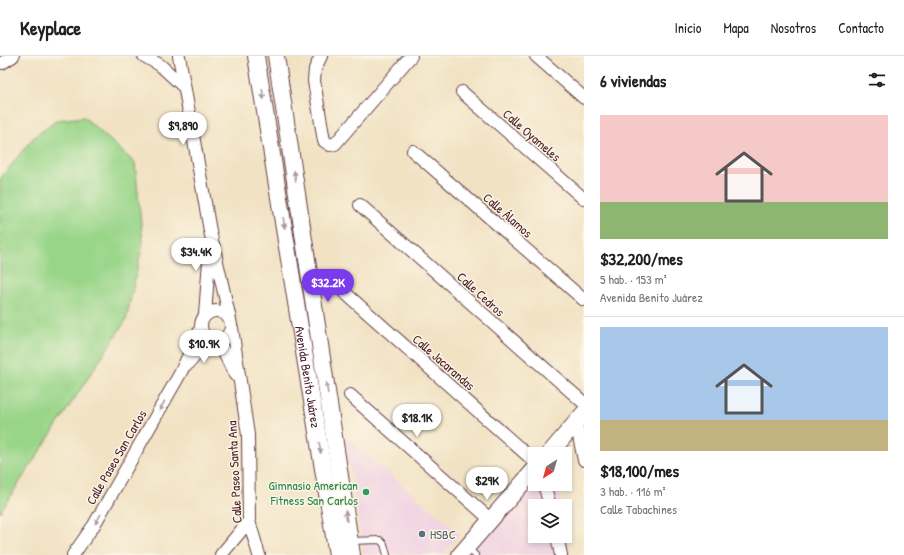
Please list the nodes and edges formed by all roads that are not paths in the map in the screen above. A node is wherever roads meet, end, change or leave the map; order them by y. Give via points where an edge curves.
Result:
1 (13, 56) edge
2 (144, 56) edge
3 (179, 56) edge
4 (256, 56) edge
5 (276, 56) edge
6 (321, 56) edge
7 (411, 56) edge
8 (536, 56) edge
9 (2, 61) edge
10 (184, 87) junction
11 (462, 92) dead end
12 (584, 98) edge
13 (413, 151) dead end
14 (584, 199) edge
15 (360, 205) dead end
16 (210, 231) junction
17 (334, 284) dead end
18 (584, 300) edge
19 (205, 315) junction
20 (231, 324) junction
21 (201, 328) junction
22 (214, 341) junction
23 (181, 372) junction
24 (240, 387) junction
25 (350, 395) dead end
26 (584, 403) edge
27 (580, 418) edge
28 (554, 447) edge
29 (528, 456) edge
30 (584, 460) edge
31 (528, 477) edge
32 (491, 520) junction
33 (249, 521) junction
34 (558, 543) edge
35 (351, 548) edge
36 (467, 552) edge
37 (74, 555) edge
38 (221, 555) edge
39 (259, 555) edge
40 (337, 555) edge
41 (387, 555) edge
42 (561, 555) edge

1 - 9 street
2 - 10 street via 160,65
3 - 10 street, Calle Paseo Santa Ana
4 -> 40 main road, Avenida Benito Juárez
35 -> 5 main road, Avenida Benito Juárez
6 - 7 street via 315,69 314,81 324,141 330,145 335,144
8 - 12 street
10 - 16 street, Calle Paseo Santa Ana
11 - 14 street, Calle Oyameles
13 - 18 street, Calle Álamos
15 - 26 street, Calle Cedros
16 - 19 street, Calle Paseo Santa Ana
16 - 20 street, Calle Paseo Santa Ana
17 - 29 street, Calle Jacarandas
19 - 20 street via 216,311 226,314
19 - 21 street
20 - 22 street via 228,337
20 - 24 street, Calle Paseo Santa Ana
21 - 22 street via 203,335
21 - 23 street, Calle Paseo San Carlos
22 - 23 street, Calle Paseo San Carlos
22 - 24 street, Calle Paseo Santa Ana
23 -> 37 street, Calle Paseo San Carlos via 94,525
24 - 33 street, Calle Paseo Santa Ana via 248,435
25 - 32 street
27 - 28 main road
27 - 30 street
31 - 32 main road
32 - 36 main road
33 - 38 street
33 - 39 street, Calle Paseo Santa Ana
34 - 42 street
35 - 41 lane via 380,540

